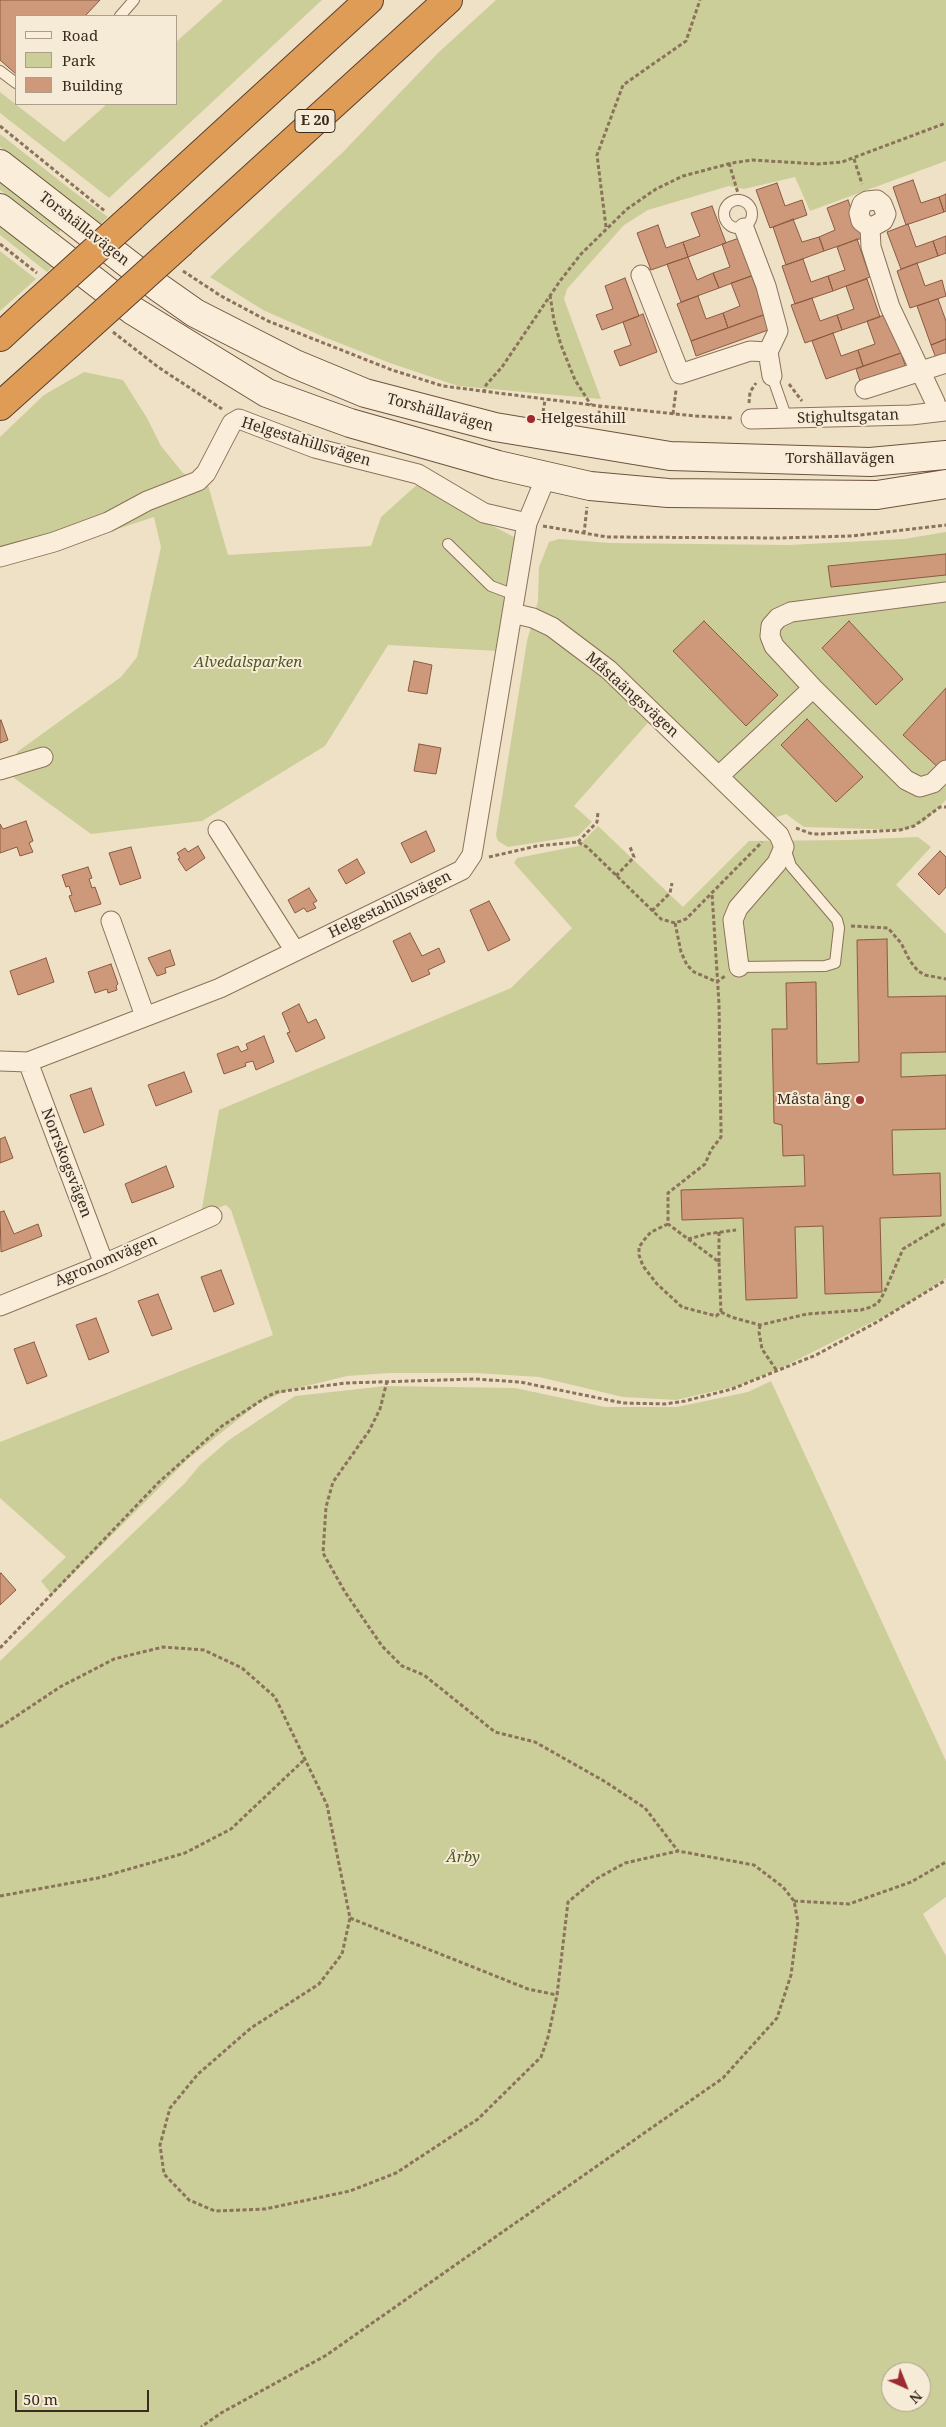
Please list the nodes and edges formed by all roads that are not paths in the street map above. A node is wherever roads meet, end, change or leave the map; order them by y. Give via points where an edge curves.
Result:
1 (134, 0) edge
2 (369, 0) edge
3 (448, 0) edge
4 (121, 15) edge
5 (0, 71) edge
6 (15, 81) edge
7 (0, 164) edge
8 (867, 201) road end
9 (0, 208) edge
10 (744, 228) junction
11 (641, 275) dead end
12 (0, 337) edge
13 (768, 352) junction
14 (946, 363) edge
15 (922, 371) junction
16 (772, 376) joint
17 (865, 389) dead end
18 (0, 406) edge
19 (940, 408) edge
20 (751, 419) road end
21 (787, 419) junction
22 (547, 427) junction
23 (946, 455) edge
24 (546, 477) junction
25 (946, 484) edge
26 (527, 523) junction
27 (448, 544) dead end
28 (0, 557) edge
29 (946, 592) edge
30 (514, 604) junction
31 (812, 688) junction
32 (43, 758) dead end
33 (0, 770) edge
34 (946, 770) edge
35 (718, 776) junction
36 (218, 830) dead end
37 (784, 847) junction
38 (111, 920) dead end
39 (295, 952) junction
40 (739, 967) joint
41 (144, 1016) junction
42 (0, 1062) edge
43 (28, 1062) junction
44 (212, 1216) dead end
45 (104, 1264) junction
46 (0, 1306) edge

1 - 4 lane
2 - 12 highway, bridge via 121,216
3 - 18 highway, E 20, bridge via 180,255 78,336
5 - 6 lane
7 - 22 main road, Torshällavägen via 195,313 295,364 365,393 495,428
8 - 15 street via 858,213 861,221 870,228 871,247 890,307
9 - 24 main road via 132,310 267,393 350,423
10 - 10 lane via 733,228 725,221 724,211 730,202 740,200 751,206 752,219
10 - 13 street via 766,286 778,331
11 - 13 street via 680,374 750,351
13 - 16 street
14 - 15 street
15 - 17 street
15 - 19 street
16 - 21 lane
19 - 21 street, Stighultsgatan via 911,415
20 - 21 street, Stighultsgatan
22 - 23 main road, Torshällavägen via 670,456 870,462
22 - 24 main road
24 - 25 main road via 590,486 668,493 877,495
24 - 26 street
26 - 28 street, Helgestahillsvägen via 484,513 418,474 315,448 238,419 232,423 206,473 198,481 147,501 108,522
26 - 30 street
27 - 30 lane
29 - 31 street via 791,612 778,618 771,626 774,646
30 - 35 street, Måstaängsvägen via 552,627 609,670
30 - 39 street, Helgestahillsvägen via 472,855 462,870
31 - 34 street via 906,780 920,787 933,783
31 - 35 street
32 - 33 street
35 - 37 street, Måstaängsvägen via 779,835
36 - 39 street
37 - 40 street via 777,863 738,908 733,920
37 - 40 lane via 792,866 838,920 835,964
38 - 41 street
39 - 41 street, Helgestahillsvägen via 220,988
41 - 43 street, Helgestahillsvägen
42 - 43 street, Helgestahillsvägen
43 - 45 street, Norrskogsvägen
44 - 45 street, Agronomvägen
45 - 46 street, Agronomvägen

